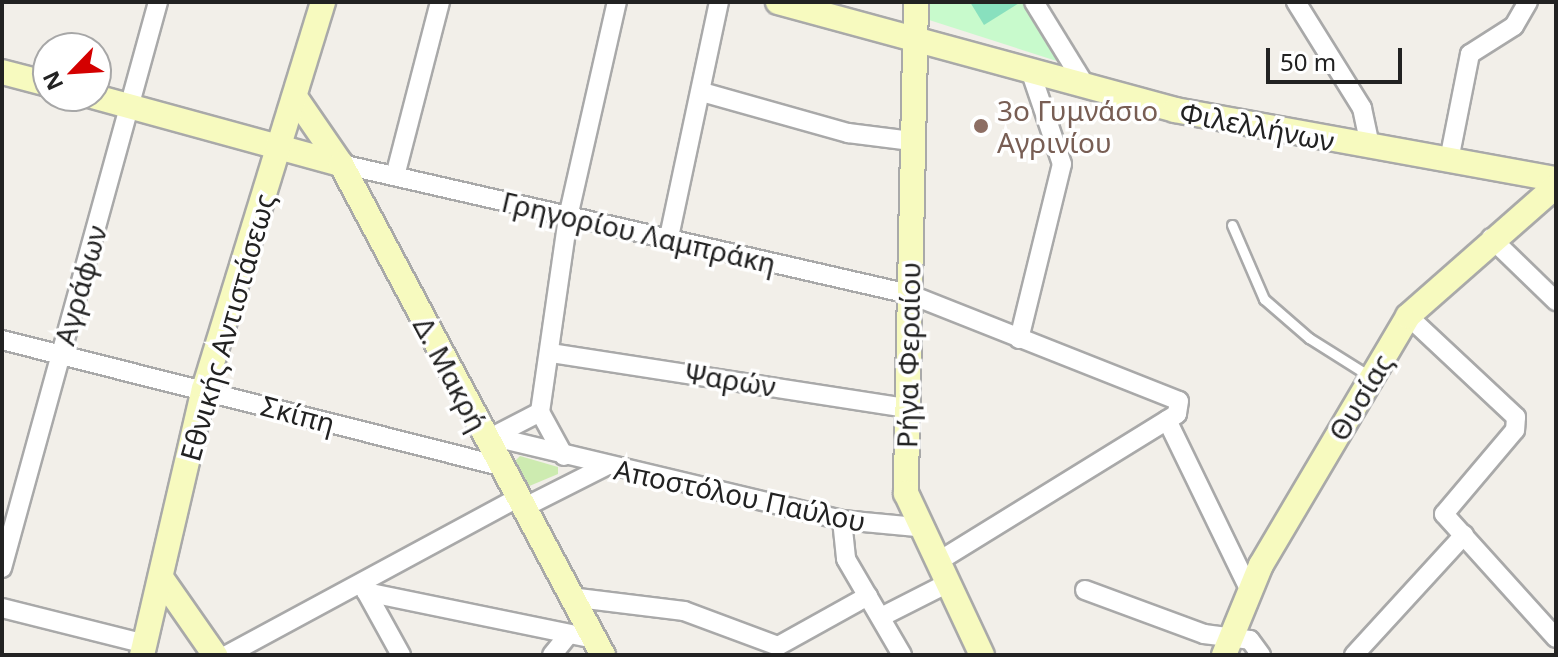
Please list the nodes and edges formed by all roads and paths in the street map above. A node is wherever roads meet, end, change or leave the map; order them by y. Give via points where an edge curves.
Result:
1 (158, 2) edge
2 (323, 2) edge
3 (440, 2) edge
4 (617, 2) edge
5 (719, 2) edge
6 (778, 2) edge
7 (916, 2) edge
8 (1034, 2) edge
9 (1296, 2) edge
10 (1528, 2) edge
11 (914, 38) junction
12 (2, 72) edge
13 (1031, 73) junction
14 (32, 80) edge
15 (1087, 88) junction
16 (702, 92) junction
17 (295, 97) junction
18 (112, 101) edge
19 (130, 106) junction
20 (911, 141) junction
21 (1370, 147) junction
22 (279, 148) junction
23 (1449, 160) junction
24 (341, 164) junction
25 (395, 176) junction
26 (1556, 179) edge
27 (1556, 186) edge
28 (568, 217) junction
29 (1232, 225) dead end
30 (669, 237) junction
31 (1491, 238) junction
32 (909, 294) junction
33 (1556, 301) edge
34 (1408, 316) junction
35 (1019, 339) junction
36 (2, 340) edge
37 (551, 353) junction
38 (61, 354) junction
39 (1371, 377) junction
40 (204, 389) junction
41 (908, 408) junction
42 (540, 412) junction
43 (1167, 420) junction
44 (490, 439) junction
45 (564, 456) junction
46 (500, 466) junction
47 (606, 466) junction
48 (520, 503) junction
49 (842, 520) junction
50 (917, 527) junction
51 (1464, 535) junction
52 (2, 568) edge
53 (941, 574) junction
54 (162, 579) junction
55 (363, 586) junction
56 (1249, 589) junction
57 (1085, 590) dead end
58 (868, 596) junction
59 (570, 597) junction
60 (2, 608) edge
61 (883, 616) junction
62 (568, 635) junction
63 (1556, 638) edge
64 (598, 647) edge
65 (1227, 647) edge
66 (144, 650) edge
67 (215, 655) edge
68 (227, 655) edge
69 (401, 655) edge
70 (552, 655) edge
71 (902, 655) edge
72 (982, 655) edge
73 (1261, 655) edge
74 (1354, 655) edge

1 - 19 street, Αγράφων
2 - 17 street, Εθνικής Αντιστάσεως
3 - 25 street
4 - 28 street
5 - 16 street
6 - 11 street, Φιλελλήνων
7 - 11 street, Ρήγα Φεραίου
8 - 15 street
9 - 21 street via 1362,108
10 - 23 street via 1514,26 1470,54
11 - 13 street, Φιλελλήνων
11 - 20 street, Ρήγα Φεραίου
12 - 14 street
13 - 15 street, Φιλελλήνων
13 - 35 street via 1062,164
15 - 21 street, Φιλελλήνων
16 - 20 street via 848,133
16 - 30 street
17 - 22 street, Εθνικής Αντιστάσεως
17 - 24 street, Δ. Μακρή
18 - 19 street, Γρηγορίου Λαμπράκη
19 - 22 street, Γρηγορίου Λαμπράκη
19 - 38 street, Αγράφων
20 - 32 street, Ρήγα Φεραίου
21 - 23 street, Φιλελλήνων
22 - 24 street, Γρηγορίου Λαμπράκη
22 - 40 street, Εθνικής Αντιστάσεως
23 - 26 street, Φιλελλήνων
24 - 25 street, Γρηγορίου Λαμπράκη
24 - 44 street, Δ. Μακρή
25 - 28 street, Γρηγορίου Λαμπράκη
27 - 31 street, Θυσίας
28 - 30 street, Γρηγορίου Λαμπράκη
28 - 37 street
29 - 39 lane via 1264,299 1309,338
30 - 32 street, Γρηγορίου Λαμπράκη
31 - 33 street
31 - 34 street, Θυσίας
32 - 35 street, Γρηγορίου Λαμπράκη
32 - 41 street, Ρήγα Φεραίου
34 - 39 street, Θυσίας
34 - 51 street via 1466,365 1517,421 1444,508
35 - 43 street, Γρηγορίου Λαμπράκη via 1175,398 1179,410
36 - 38 street, Σκίπη
37 - 41 street, Ψαρών
37 - 42 street
38 - 40 street, Σκίπη
38 - 52 street, Αγράφων
39 - 56 street, Θυσίας
40 - 46 street, Σκίπη
40 - 54 street, Εθνικής Αντιστάσεως
41 - 50 street, Ρήγα Φεραίου via 906,493
42 - 44 street
42 - 45 street
43 - 53 street
43 - 56 street
44 - 45 street, Αποστόλου Παύλου
44 - 46 street, Δ. Μακρή
45 - 47 street, Αποστόλου Παύλου
46 - 48 street, Δ. Μακρή
47 - 48 street
47 - 49 street, Αποστόλου Παύλου
48 - 55 street
48 - 59 street, Δ. Μακρή
49 - 50 street, Αποστόλου Παύλου
49 - 58 street via 846,559
50 - 53 street, Ρήγα Φεραίου
51 - 63 street
51 - 74 street
53 - 61 street
53 - 72 street, Ρήγα Φεραίου
54 - 66 street, Εθνικής Αντιστάσεως
54 - 67 street
55 - 62 street
55 - 68 street
55 - 69 street
56 - 65 street, Θυσίας
57 - 65 street
58 - 59 street via 778,646 684,611
58 - 61 street
59 - 64 street, Δ. Μακρή
60 - 66 street
61 - 71 street
62 - 64 street
62 - 70 street
65 - 73 street via 1252,641

